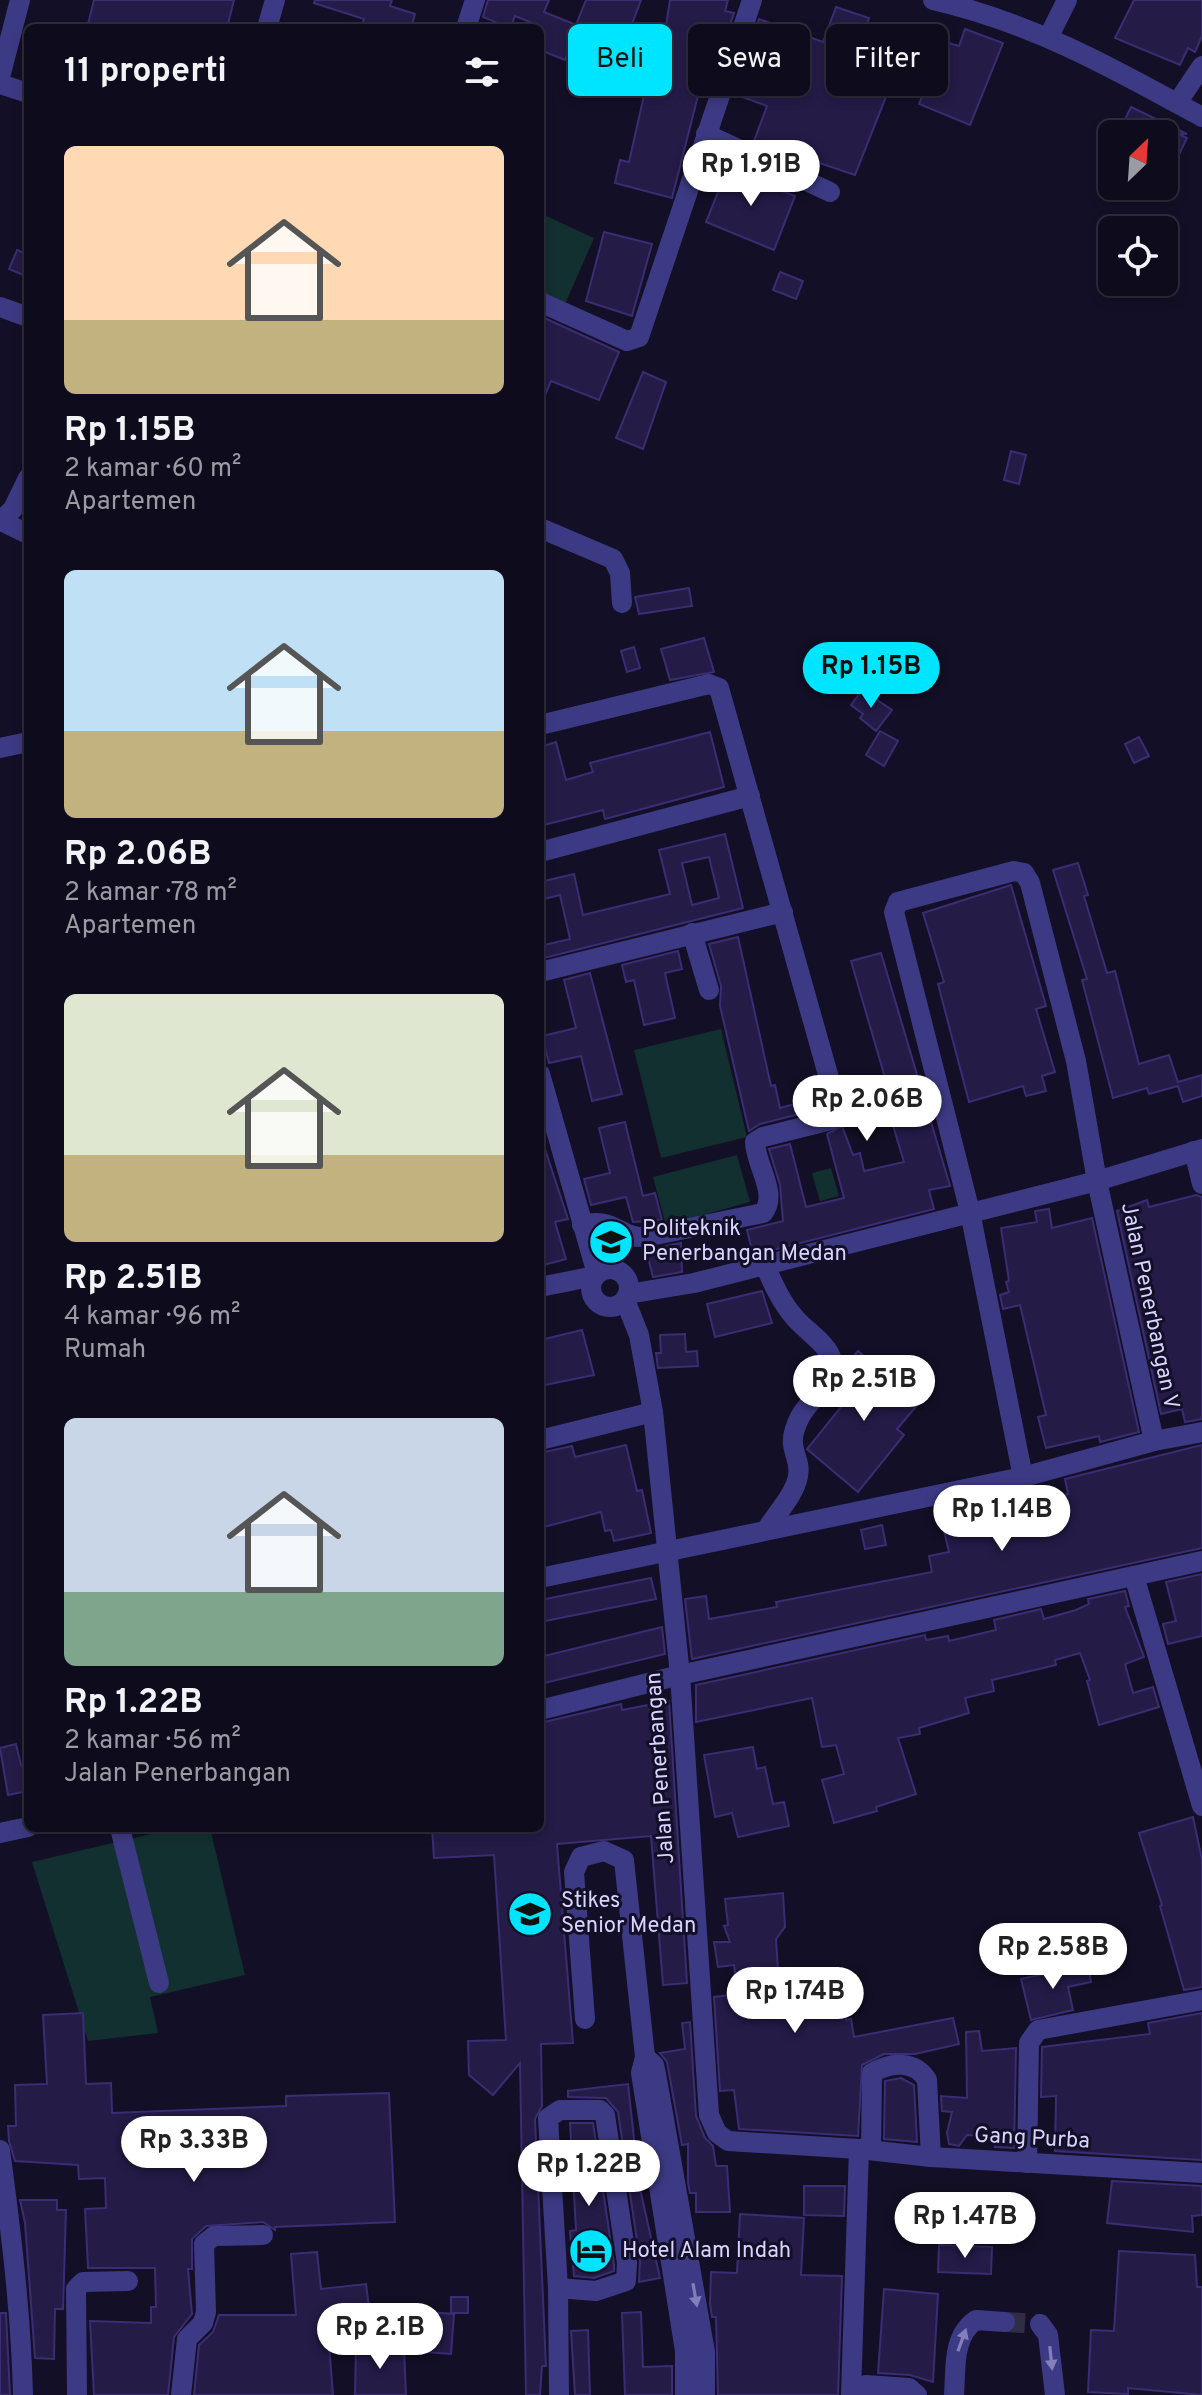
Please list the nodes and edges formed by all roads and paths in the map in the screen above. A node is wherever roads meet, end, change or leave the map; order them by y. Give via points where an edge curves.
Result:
1 (20, 0) edge
2 (275, 0) edge
3 (475, 0) edge
4 (752, 0) edge
5 (933, 0) edge
6 (1067, 0) edge
7 (976, 5) edge
8 (268, 24) edge
9 (467, 24) edge
10 (1049, 36) junction
11 (1202, 66) edge
12 (0, 77) edge
13 (0, 84) edge
14 (24, 92) edge
15 (1177, 103) junction
16 (1202, 117) edge
17 (706, 134) junction
18 (830, 192) dead end
19 (544, 304) edge
20 (0, 307) edge
21 (24, 316) edge
22 (24, 486) edge
23 (1, 521) edge
24 (544, 530) edge
25 (24, 532) edge
26 (622, 603) dead end
27 (544, 724) edge
28 (24, 743) edge
29 (0, 748) edge
30 (750, 796) junction
31 (544, 851) edge
32 (783, 912) junction
33 (692, 933) junction
34 (544, 971) edge
35 (709, 990) dead end
36 (546, 1128) edge
37 (1198, 1150) edge
38 (1097, 1181) junction
39 (1202, 1184) edge
40 (970, 1212) junction
41 (582, 1225) junction
42 (765, 1265) junction
43 (596, 1275) junction
44 (544, 1286) edge
45 (626, 1297) junction
46 (653, 1412) junction
47 (1202, 1432) edge
48 (544, 1439) edge
49 (1154, 1441) junction
50 (1023, 1477) junction
51 (767, 1529) junction
52 (665, 1551) junction
53 (1202, 1561) edge
54 (1134, 1576) junction
55 (544, 1577) edge
56 (680, 1675) junction
57 (544, 1709) edge
58 (1202, 1806) edge
59 (24, 1828) edge
60 (121, 1832) edge
61 (0, 1833) edge
62 (159, 1983) dead end
63 (1202, 2000) edge
64 (585, 2019) dead end
65 (645, 2057) junction
66 (865, 2149) junction
67 (0, 2150) edge
68 (931, 2157) junction
69 (1027, 2163) junction
70 (1202, 2173) edge
71 (263, 2235) dead end
72 (128, 2281) dead end
73 (558, 2288) junction
74 (1005, 2322) tunnel mouth
75 (1040, 2324) dead end
76 (23, 2395) edge
77 (77, 2395) edge
78 (181, 2395) edge
79 (559, 2395) edge
80 (685, 2395) edge
81 (705, 2395) edge
82 (851, 2395) edge
83 (859, 2395) edge
84 (917, 2395) edge
85 (954, 2395) edge
86 (1055, 2395) edge

1 - 12 street
2 - 8 street
3 - 9 street
4 - 17 street
5 - 7 street
6 - 10 street
7 - 10 street
10 - 15 street
11 - 15 street
13 - 14 street
15 - 16 street
17 - 18 street
17 - 19 street via 639,337 627,341
20 - 21 street
22 - 23 street
23 - 25 street
24 - 26 street via 613,559 620,573
27 - 30 street via 715,684
28 - 29 street
30 - 31 street
30 - 32 street
32 - 33 street
32 - 41 street via 836,1117 755,1142 769,1201 763,1213 635,1238 606,1222
33 - 34 street
33 - 35 street
36 - 41 street
37 - 38 street
37 - 39 street
38 - 40 street
38 - 40 street, Jalan Penerbangan V via 1076,1061 1030,883 1024,873 1014,871 979,879 898,902 894,912
38 - 49 street, Jalan Penerbangan V
40 - 42 street
40 - 50 street
41 - 43 street
42 - 45 street
42 - 51 street via 794,1317 833,1363 798,1420 791,1451 798,1479
43 - 44 street
43 - 45 street via 612,1269 621,1273 627,1280
43 - 45 street via 592,1291 600,1304 615,1306
45 - 46 street, Jalan Penerbangan
46 - 48 street
46 - 52 street, Jalan Penerbangan
47 - 49 street
49 - 50 street
50 - 51 street
51 - 52 street
52 - 55 street
52 - 56 street, Jalan Penerbangan
53 - 54 street
54 - 56 street
54 - 58 street
56 - 57 street
56 - 66 street, Jalan Penerbangan via 711,2124 728,2141
59 - 61 street
60 - 62 street
63 - 69 street via 1038,2030 1029,2043
64 - 65 street via 574,1872 581,1857 604,1851 624,1860
65 - 80 street via 641,2073 685,2351
65 -> 81 street via 654,2065 659,2090 705,2352
66 - 68 street, Gang Purba
66 - 68 street via 872,2073 911,2065 927,2080
66 - 82 street
67 - 76 street via 21,2314
68 - 69 street, Gang Purba
69 - 70 street, Gang Purba
71 - 78 street via 214,2236 204,2244 206,2312 187,2339
72 - 77 street via 83,2282 76,2289
73 - 73 street via 548,2118 560,2110 600,2110 605,2115 626,2281 596,2291
73 - 79 street
85 -> 74 street via 963,2332 976,2320
75 -> 86 street via 1048,2335
83 - 84 street via 866,2385 909,2388

